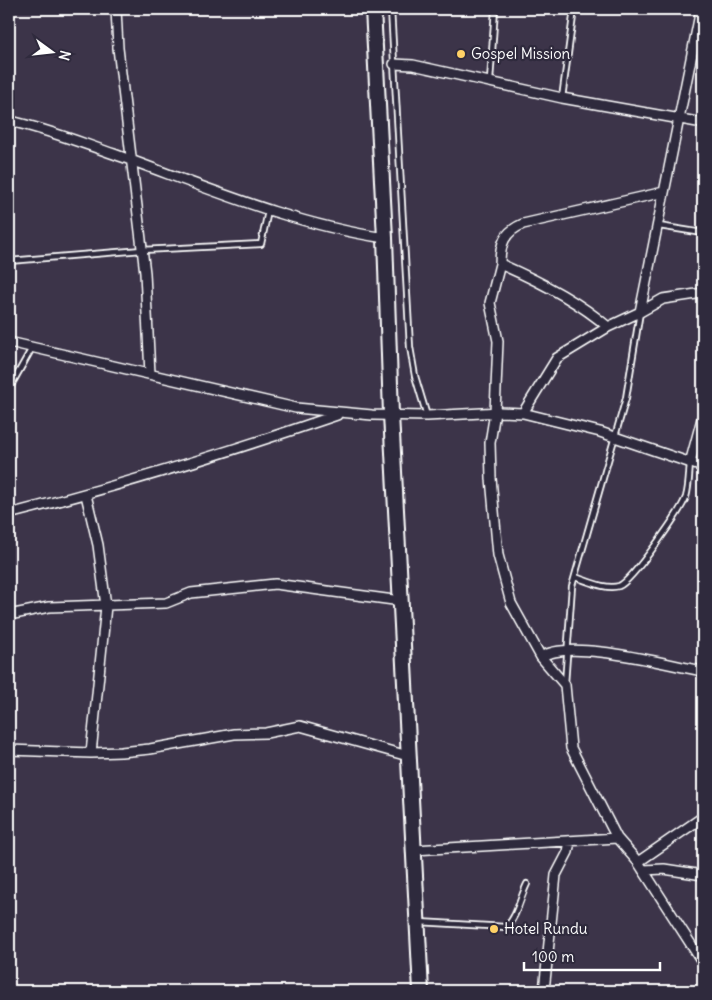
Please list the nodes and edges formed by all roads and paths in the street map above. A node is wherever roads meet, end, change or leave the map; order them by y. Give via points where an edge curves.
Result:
1 (116, 9) edge
2 (373, 9) edge
3 (391, 9) edge
4 (495, 9) edge
5 (574, 9) edge
6 (701, 9) edge
7 (699, 41) edge
8 (394, 64) junction
9 (490, 80) junction
10 (562, 98) junction
11 (680, 119) junction
12 (9, 121) edge
13 (703, 123) edge
14 (131, 160) junction
15 (664, 192) junction
16 (268, 211) junction
17 (659, 226) junction
18 (703, 233) edge
19 (385, 238) junction
20 (142, 250) junction
21 (9, 261) edge
22 (500, 264) junction
23 (703, 293) edge
24 (640, 312) junction
25 (608, 327) junction
26 (9, 342) edge
27 (32, 348) junction
28 (150, 374) junction
29 (9, 389) edge
30 (495, 412) junction
31 (523, 413) junction
32 (339, 414) junction
33 (390, 414) junction
34 (703, 415) edge
35 (427, 416) junction
36 (614, 437) junction
37 (690, 463) junction
38 (703, 467) edge
39 (86, 495) junction
40 (9, 514) edge
41 (575, 577) junction
42 (401, 601) junction
43 (106, 606) junction
44 (9, 615) edge
45 (567, 651) junction
46 (541, 657) junction
47 (703, 671) edge
48 (565, 685) junction
49 (9, 750) edge
50 (91, 753) junction
51 (408, 756) junction
52 (703, 817) edge
53 (617, 838) junction
54 (570, 841) junction
55 (414, 850) junction
56 (640, 866) junction
57 (703, 875) edge
58 (527, 884) dead end
59 (417, 922) junction
60 (703, 963) edge
61 (420, 991) edge
62 (544, 991) edge

1 - 14 street
2 - 19 highway
3 - 8 lane
4 - 9 lane
5 - 10 lane
6 - 7 street
7 - 11 street
8 - 9 street
8 - 35 lane via 410,347
9 - 10 street
10 - 11 street
11 - 13 street
11 - 15 street
12 - 14 street
14 - 16 street
14 - 20 street
15 - 17 street
15 - 22 street via 514,228 504,240
16 - 19 street via 341,231
16 - 20 lane via 261,244
17 - 18 lane
17 - 24 street
19 - 33 highway
20 - 21 lane
20 - 28 street
22 - 25 street via 529,276 593,314
22 - 30 street via 490,303 498,341
23 - 24 street via 663,300
24 - 25 street
24 - 36 lane via 626,398
25 - 31 street via 557,358
26 - 27 street
27 - 28 street
27 - 29 lane
28 - 32 street via 248,398
30 - 31 street
30 - 35 street
30 - 46 street via 490,443 498,555 511,603
31 - 36 street
32 - 33 street
32 - 39 street
33 - 35 street
33 - 42 highway
34 - 37 street
36 - 37 street
36 - 41 lane
37 - 38 street
37 - 41 lane via 686,498 626,582 603,586
39 - 40 street
39 - 43 street via 98,545
41 - 45 lane
42 - 43 street via 270,584 190,593 166,603
42 - 51 highway
43 - 44 street via 49,607
43 - 50 street
45 - 46 street
45 - 47 street via 601,652
45 - 48 lane
46 - 48 street
48 - 53 street via 571,748
49 - 50 street
50 - 51 street via 150,749 300,726
51 - 55 highway
52 - 56 street
53 - 54 street
53 - 56 street
54 - 55 street
54 - 62 street via 556,875
55 - 59 highway
56 - 57 street
56 - 60 street
58 - 59 lane via 513,921 506,927
59 - 61 highway

